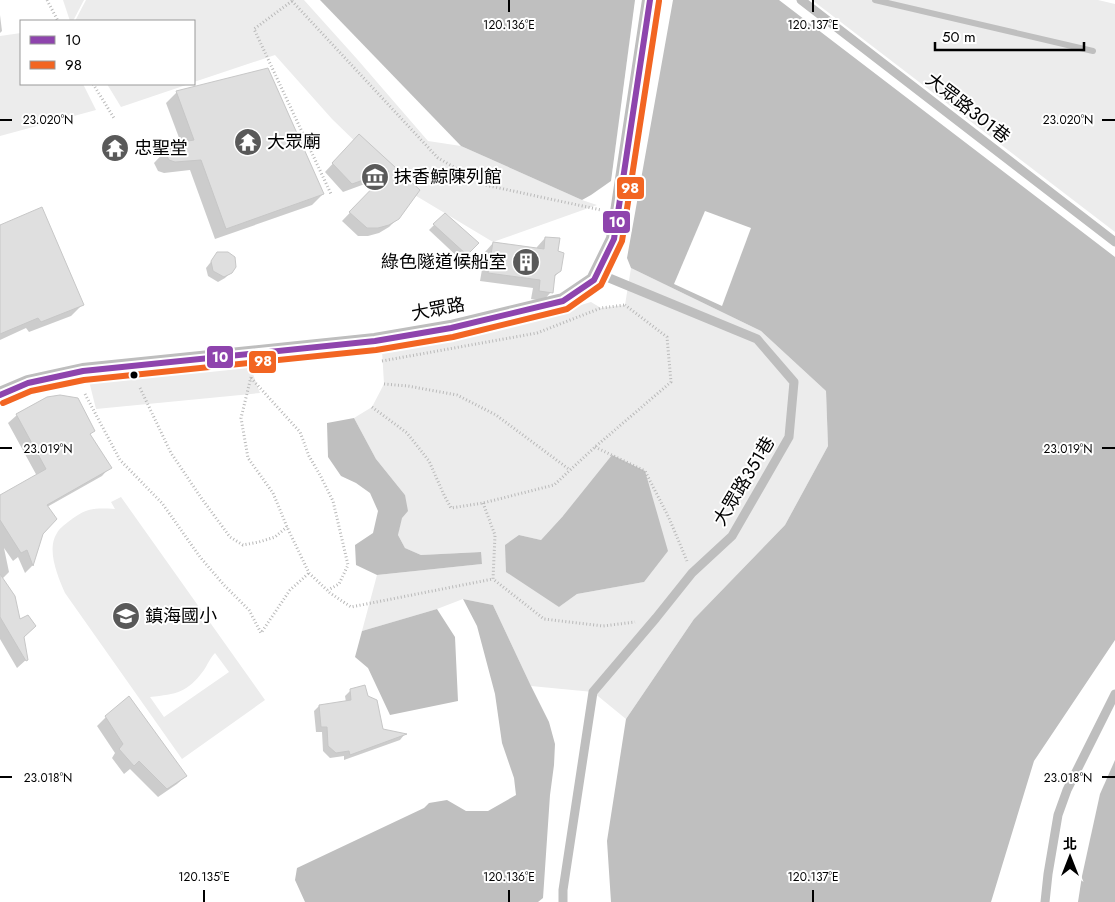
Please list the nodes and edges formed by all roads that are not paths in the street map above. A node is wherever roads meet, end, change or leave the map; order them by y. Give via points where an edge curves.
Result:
1 (650, 0) edge
2 (801, 0) edge
3 (1115, 242) edge
4 (597, 273) junction
5 (0, 394) edge
6 (1115, 694) edge
7 (563, 902) edge
8 (1045, 902) edge

1 - 4 street, 大眾路 via 614,239
2 - 3 lane, 大眾路301巷
4 - 5 street, 大眾路 via 594,280 563,301 451,328 375,341 83,371 28,383
4 - 7 lane, 大眾路351巷 via 757,339 794,382 789,437 732,536 692,573 594,692
6 - 8 lane via 1067,790 1058,816

